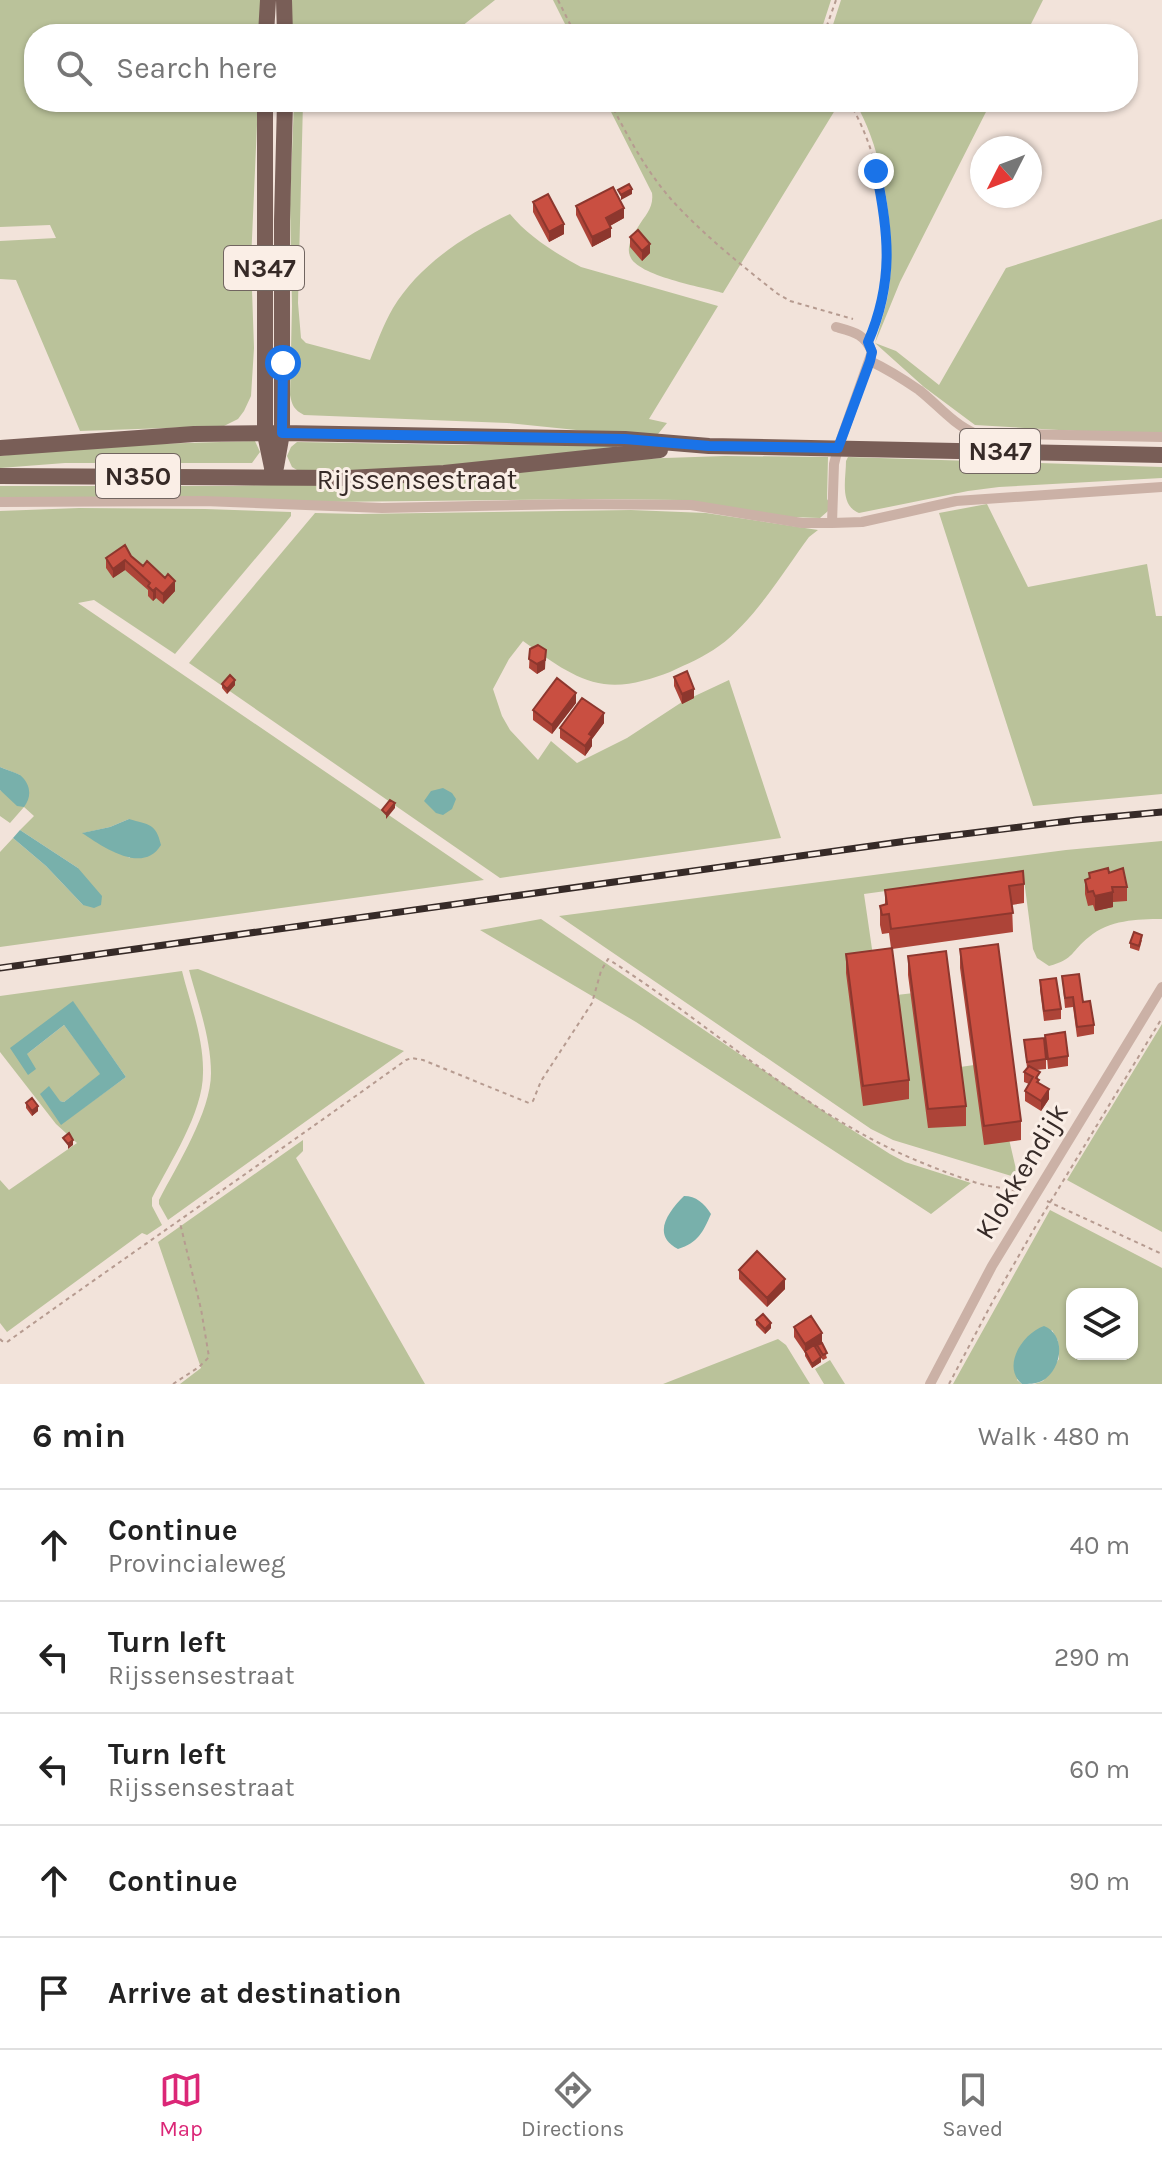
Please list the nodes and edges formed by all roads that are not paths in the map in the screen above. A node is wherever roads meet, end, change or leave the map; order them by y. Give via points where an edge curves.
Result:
1 (268, 0) edge
2 (284, 0) edge
3 (267, 24) edge
4 (285, 24) edge
5 (265, 112) edge
6 (285, 112) edge
7 (836, 327) dead end
8 (870, 361) junction
9 (282, 433) junction
10 (265, 434) junction
11 (1162, 437) edge
12 (709, 446) junction
13 (0, 448) edge
14 (838, 448) junction
15 (1162, 455) edge
16 (0, 476) edge
17 (274, 477) junction
18 (1162, 487) edge
19 (0, 502) edge
20 (832, 523) junction
21 (1162, 987) edge
22 (930, 1384) edge

1 - 3 main road
2 - 4 main road
5 - 10 main road, N347
6 - 9 main road, N347
7 - 8 street via 860,334 872,352
8 - 11 street via 974,433
8 - 14 street
9 - 10 main road, Rijssensestraat / N350
9 - 12 main road, Rijssensestraat / N347 via 625,439
9 - 17 main road, N347
10 - 13 main road, Rijssensestraat / N350
10 - 17 main road, N347
12 - 14 main road, Rijssensestraat / N347
12 - 17 main road, Rijssensestraat / N347 via 444,473
14 - 15 main road, Rijssensestraat / N347
14 - 20 street
16 - 17 main road, Rijssensestraat / N350
18 - 20 street, Rijssensestraat via 956,501 862,522
19 - 20 street, Rijssensestraat via 204,501 382,508 691,505
21 - 22 street, Klokkendijk via 1033,1195

